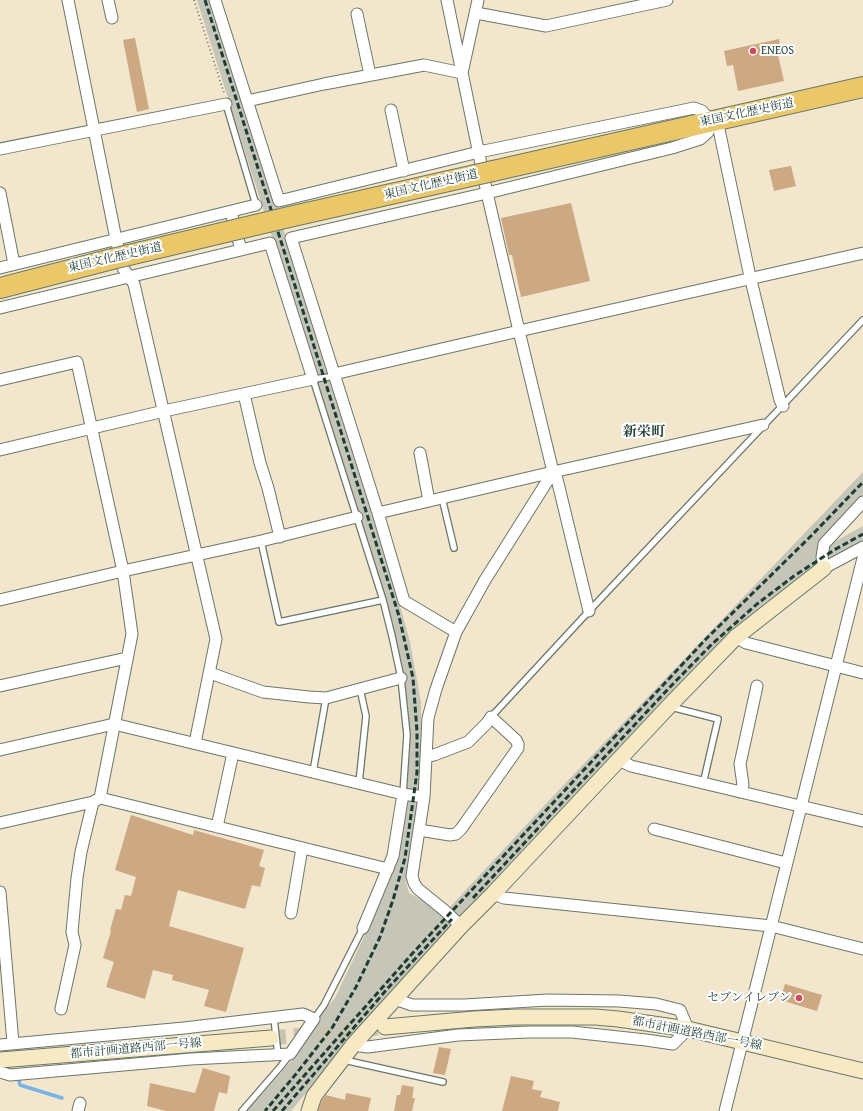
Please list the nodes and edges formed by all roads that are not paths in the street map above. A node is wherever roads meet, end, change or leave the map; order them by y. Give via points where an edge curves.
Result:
1 (68, 0) edge
2 (108, 0) edge
3 (215, 0) edge
4 (447, 0) edge
5 (478, 0) edge
6 (666, 0) edge
7 (476, 13) junction
8 (357, 14) dead end
9 (112, 18) dead end
10 (462, 73) junction
11 (370, 75) junction
12 (863, 87) edge
13 (247, 101) junction
14 (226, 104) joint
15 (391, 110) dead end
16 (714, 120) junction
17 (94, 130) junction
18 (0, 149) edge
19 (479, 152) junction
20 (404, 171) junction
21 (0, 193) edge
22 (487, 193) junction
23 (311, 194) junction
24 (256, 205) joint
25 (231, 212) junction
26 (320, 232) junction
27 (116, 239) junction
28 (241, 250) junction
29 (863, 254) edge
30 (14, 264) junction
31 (0, 268) edge
32 (129, 277) junction
33 (751, 279) junction
34 (0, 288) edge
35 (0, 308) edge
36 (863, 320) edge
37 (519, 331) junction
38 (334, 374) junction
39 (313, 379) junction
40 (0, 380) edge
41 (244, 394) junction
42 (783, 406) junction
43 (164, 411) junction
44 (763, 425) junction
45 (91, 429) junction
46 (0, 450) edge
47 (420, 453) dead end
48 (553, 472) junction
49 (442, 498) junction
50 (429, 501) junction
51 (863, 502) edge
52 (378, 513) junction
53 (357, 517) junction
54 (280, 537) junction
55 (261, 541) junction
56 (863, 547) edge
57 (454, 548) dead end
58 (196, 556) junction
59 (863, 558) edge
60 (824, 568) junction
61 (123, 571) junction
62 (859, 591) edge
63 (0, 600) edge
64 (383, 600) junction
65 (589, 610) junction
66 (456, 632) junction
67 (736, 637) junction
68 (127, 658) junction
69 (836, 666) junction
70 (210, 672) junction
71 (863, 673) edge
72 (401, 678) junction
73 (0, 686) edge
74 (757, 686) dead end
75 (360, 689) junction
76 (326, 698) junction
77 (669, 706) junction
78 (491, 717) junction
79 (114, 724) junction
80 (195, 743) junction
81 (0, 750) edge
82 (233, 753) junction
83 (426, 757) junction
84 (619, 760) junction
85 (313, 772) junction
86 (359, 783) junction
87 (703, 784) junction
88 (740, 792) junction
89 (403, 794) junction
90 (424, 797) junction
91 (96, 800) junction
92 (801, 806) junction
93 (863, 821) edge
94 (0, 823) edge
95 (217, 826) junction
96 (654, 829) dead end
97 (419, 830) junction
98 (302, 848) junction
99 (786, 863) junction
100 (388, 869) junction
101 (0, 892) edge
102 (493, 894) junction
103 (291, 913) dead end
104 (461, 926) junction
105 (771, 926) junction
106 (363, 928) joint
107 (863, 949) edge
108 (395, 999) junction
109 (61, 1008) dead end
110 (274, 1018) junction
111 (314, 1019) junction
112 (385, 1027) tunnel mouth
113 (688, 1029) junction
114 (271, 1038) tunnel mouth
115 (742, 1041) junction
116 (13, 1043) junction
117 (354, 1044) junction
118 (0, 1045) edge
119 (290, 1054) junction
120 (278, 1055) junction
121 (342, 1059) junction
122 (0, 1060) edge
123 (863, 1071) edge
124 (0, 1072) edge
125 (443, 1082) dead end
126 (242, 1111) edge
127 (309, 1111) edge
128 (725, 1111) edge

1 - 17 street
2 - 9 street
3 - 13 street
4 - 10 street
5 - 7 street
6 - 7 street via 546,26
7 - 10 street
8 - 11 street
10 - 11 street via 424,64
10 - 19 street
11 - 13 street
12 - 16 highway, 東国文化歴史街道
13 - 23 street via 279,200
14 - 17 street
14 - 24 lane
15 - 20 street
16 - 19 street via 694,108
16 - 22 street via 708,132 700,139
16 - 33 street
16 - 34 highway, 東国文化歴史街道, bridge via 289,217
17 - 18 street
17 - 27 street
19 - 20 street
19 - 22 street
20 - 23 street
21 - 30 street
22 - 26 street
22 - 37 street
23 - 26 street
24 - 25 street
25 - 27 street
25 - 28 street
26 - 38 street via 291,238
27 - 30 street
27 - 32 street via 123,268
28 - 32 street
28 - 39 street via 270,243
29 - 33 street
30 - 31 street
32 - 35 street
32 - 43 street via 134,284
33 - 37 street
33 - 42 street
36 - 42 lane
37 - 38 street
37 - 48 street
38 - 39 lane
38 - 52 street
39 - 41 street
39 - 53 lane
40 - 45 street via 76,362
41 - 43 street
41 - 54 street
42 - 44 lane
43 - 45 street
43 - 58 street
44 - 48 street
44 - 65 lane
45 - 46 street
45 - 61 street
47 - 50 street
48 - 49 street
48 - 65 street via 557,479
48 - 66 street
49 - 50 street
49 - 57 lane
50 - 52 street
51 - 60 street via 824,544
52 - 66 street via 404,601
53 - 54 street
53 - 64 lane
54 - 55 street
55 - 58 street
55 - 64 lane via 279,622
56 - 60 street
58 - 61 street
58 - 70 street via 216,639
59 - 62 street
60 - 67 street
61 - 63 street
61 - 68 street via 132,634
62 - 69 street
64 - 72 lane
65 - 78 lane
66 - 83 street via 428,718
67 - 69 street via 746,643
67 - 77 street
68 - 73 street
68 - 79 street
69 - 71 street
69 - 92 street
70 - 76 street via 263,692
70 - 80 street
72 - 75 street
72 - 89 lane via 406,735
74 - 88 street via 740,764 743,786
75 - 76 street
75 - 86 lane via 366,716
76 - 85 lane
77 - 84 street
77 - 87 lane via 718,719
78 - 83 street via 468,742
78 - 97 street via 516,740 518,748 456,834
79 - 80 street
79 - 81 street
79 - 91 street
80 - 82 street
82 - 85 street
82 - 95 street
83 - 90 street
84 - 87 street via 631,766
84 - 102 street
85 - 86 street
86 - 89 street
87 - 88 street
88 - 92 street
89 - 90 street
89 - 100 street via 393,856
90 - 97 street
91 - 94 street
91 - 95 street
91 - 109 street via 81,852 72,932 75,945
92 - 93 street
92 - 99 street
95 - 98 street
96 - 99 street
97 - 104 street via 412,876 414,883
98 - 100 street
98 - 103 street
99 - 105 street
100 - 106 street
101 - 116 street
102 - 104 street
102 - 105 street via 504,898
104 - 108 street
105 - 107 street
105 - 115 street
106 - 111 lane
108 - 113 street via 412,1005 548,1000 656,1004 680,1010
108 - 117 street
110 - 111 street via 303,1014
110 - 116 street
110 - 120 lane
111 - 119 street
112 - 113 street, 都市計画道路西部一号線 via 548,1016 618,1019
113 - 115 street, 都市計画道路西部一号線
113 - 117 street via 673,1044 572,1032 458,1035 368,1047
114 - 122 street, 都市計画道路西部一号線
115 - 123 street, 都市計画道路西部一号線
115 - 128 street
116 - 118 street
117 - 121 street
119 - 120 street
119 - 126 lane
120 - 124 street via 191,1059 10,1075
121 - 125 lane
121 - 127 street via 314,1096

